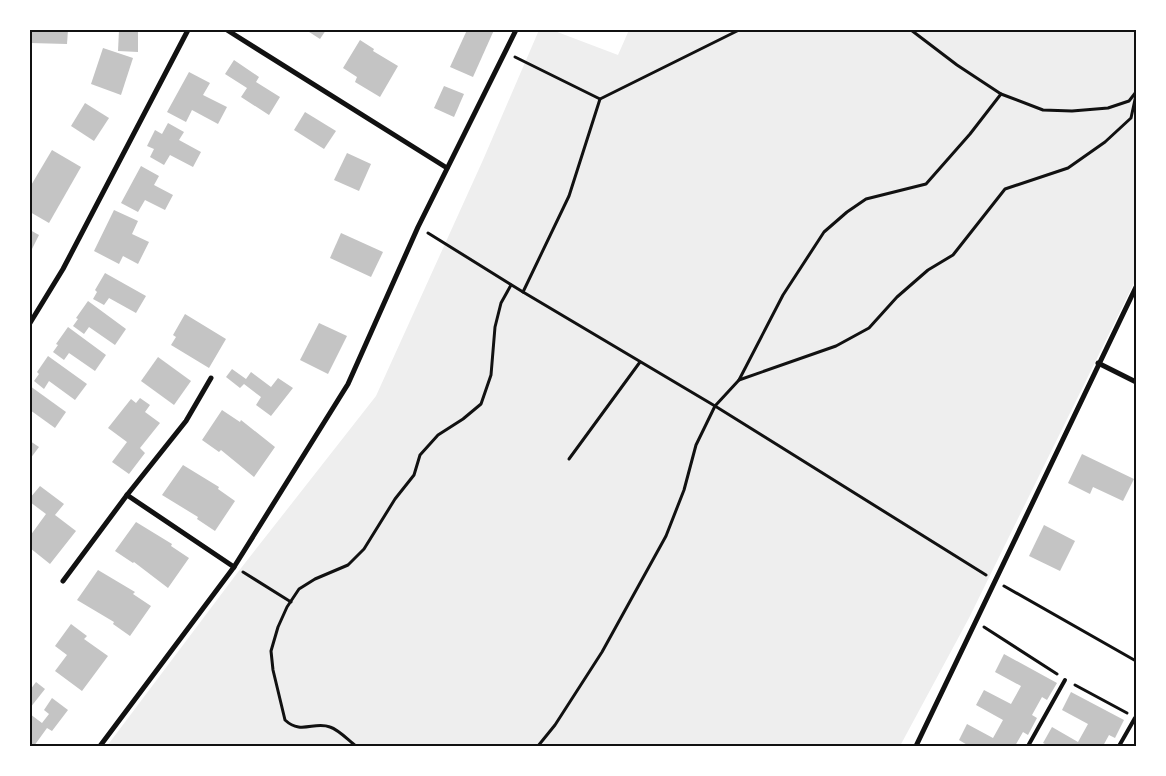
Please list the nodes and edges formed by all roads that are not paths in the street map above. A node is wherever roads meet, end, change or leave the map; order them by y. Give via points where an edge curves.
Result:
1 (188, 30) edge
2 (227, 30) edge
3 (516, 30) edge
4 (447, 168) junction
5 (1136, 287) edge
6 (30, 323) edge
7 (1098, 363) junction
8 (211, 378) dead end
9 (1136, 382) edge
10 (126, 495) junction
11 (234, 566) junction
12 (63, 581) dead end
13 (1065, 680) road end
14 (1136, 718) edge
15 (100, 746) edge
16 (916, 746) edge
17 (1028, 746) edge
18 (1119, 746) edge

1 - 6 street via 63,269
2 - 4 street
3 - 4 street
4 - 11 street via 348,384
5 - 7 street
7 - 9 street
7 - 16 street
8 - 10 street via 186,421
10 - 11 street
10 - 12 street
11 - 15 street
13 - 17 lane
14 - 18 lane

